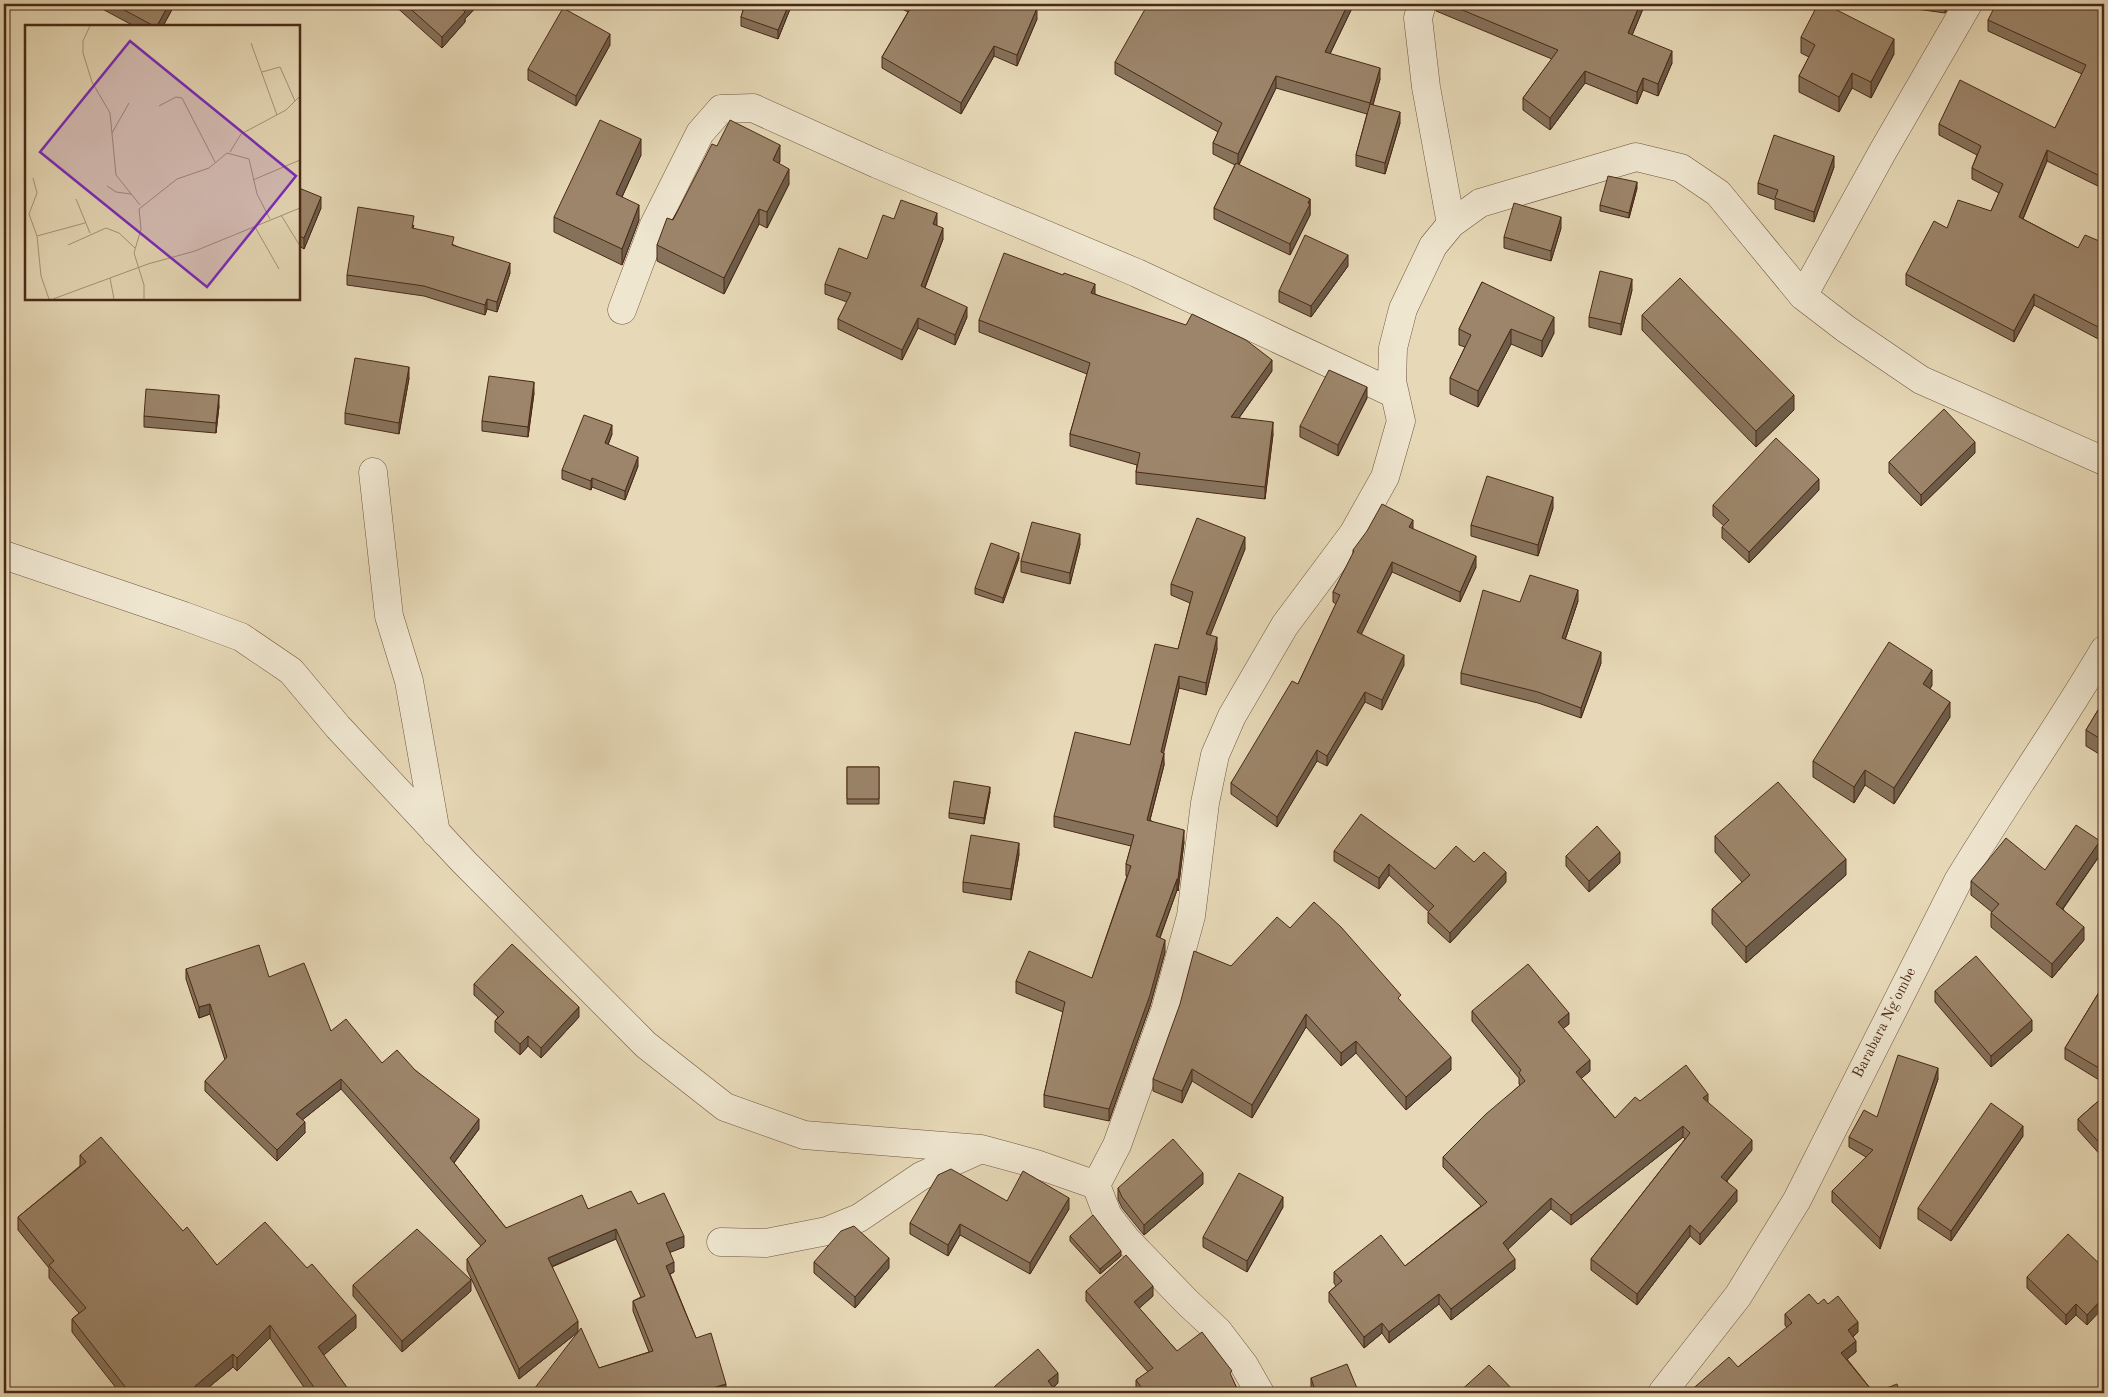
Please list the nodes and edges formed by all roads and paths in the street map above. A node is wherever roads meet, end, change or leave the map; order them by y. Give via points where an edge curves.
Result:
1 (1422, 4) edge
2 (1968, 4) edge
3 (1451, 224) junction
4 (1803, 296) junction
5 (622, 310) dead end
6 (1395, 394) junction
7 (2104, 461) edge
8 (373, 472) dead end
9 (4, 555) edge
10 (2104, 650) edge
11 (436, 833) junction
12 (981, 1149) junction
13 (1096, 1185) junction
14 (721, 1242) dead end
15 (1260, 1393) edge
16 (1662, 1393) edge

1 - 3 street via 1418,18 1426,87
2 - 4 street
3 - 4 street via 1480,203 1636,157 1681,168 1718,193
3 - 6 street via 1433,246 1402,309 1393,348
4 - 7 street via 1921,380
5 - 6 street via 654,225 700,133 721,109 753,108 876,164 1137,273
6 - 13 street via 1401,421 1385,477 1354,534 1285,625 1232,716 1215,755 1205,803 1191,916 1165,1012 1117,1145
8 - 11 street via 389,616 409,682
9 - 11 street via 241,637 291,671
10 - 16 street, Barabara Ng'ombe via 1958,881 1797,1200 1738,1296
11 - 12 street via 646,1045 725,1106 804,1135
12 - 13 street
12 - 14 street via 921,1176 859,1218 827,1231 766,1243
13 - 15 street via 1108,1216 1126,1239 1218,1331

